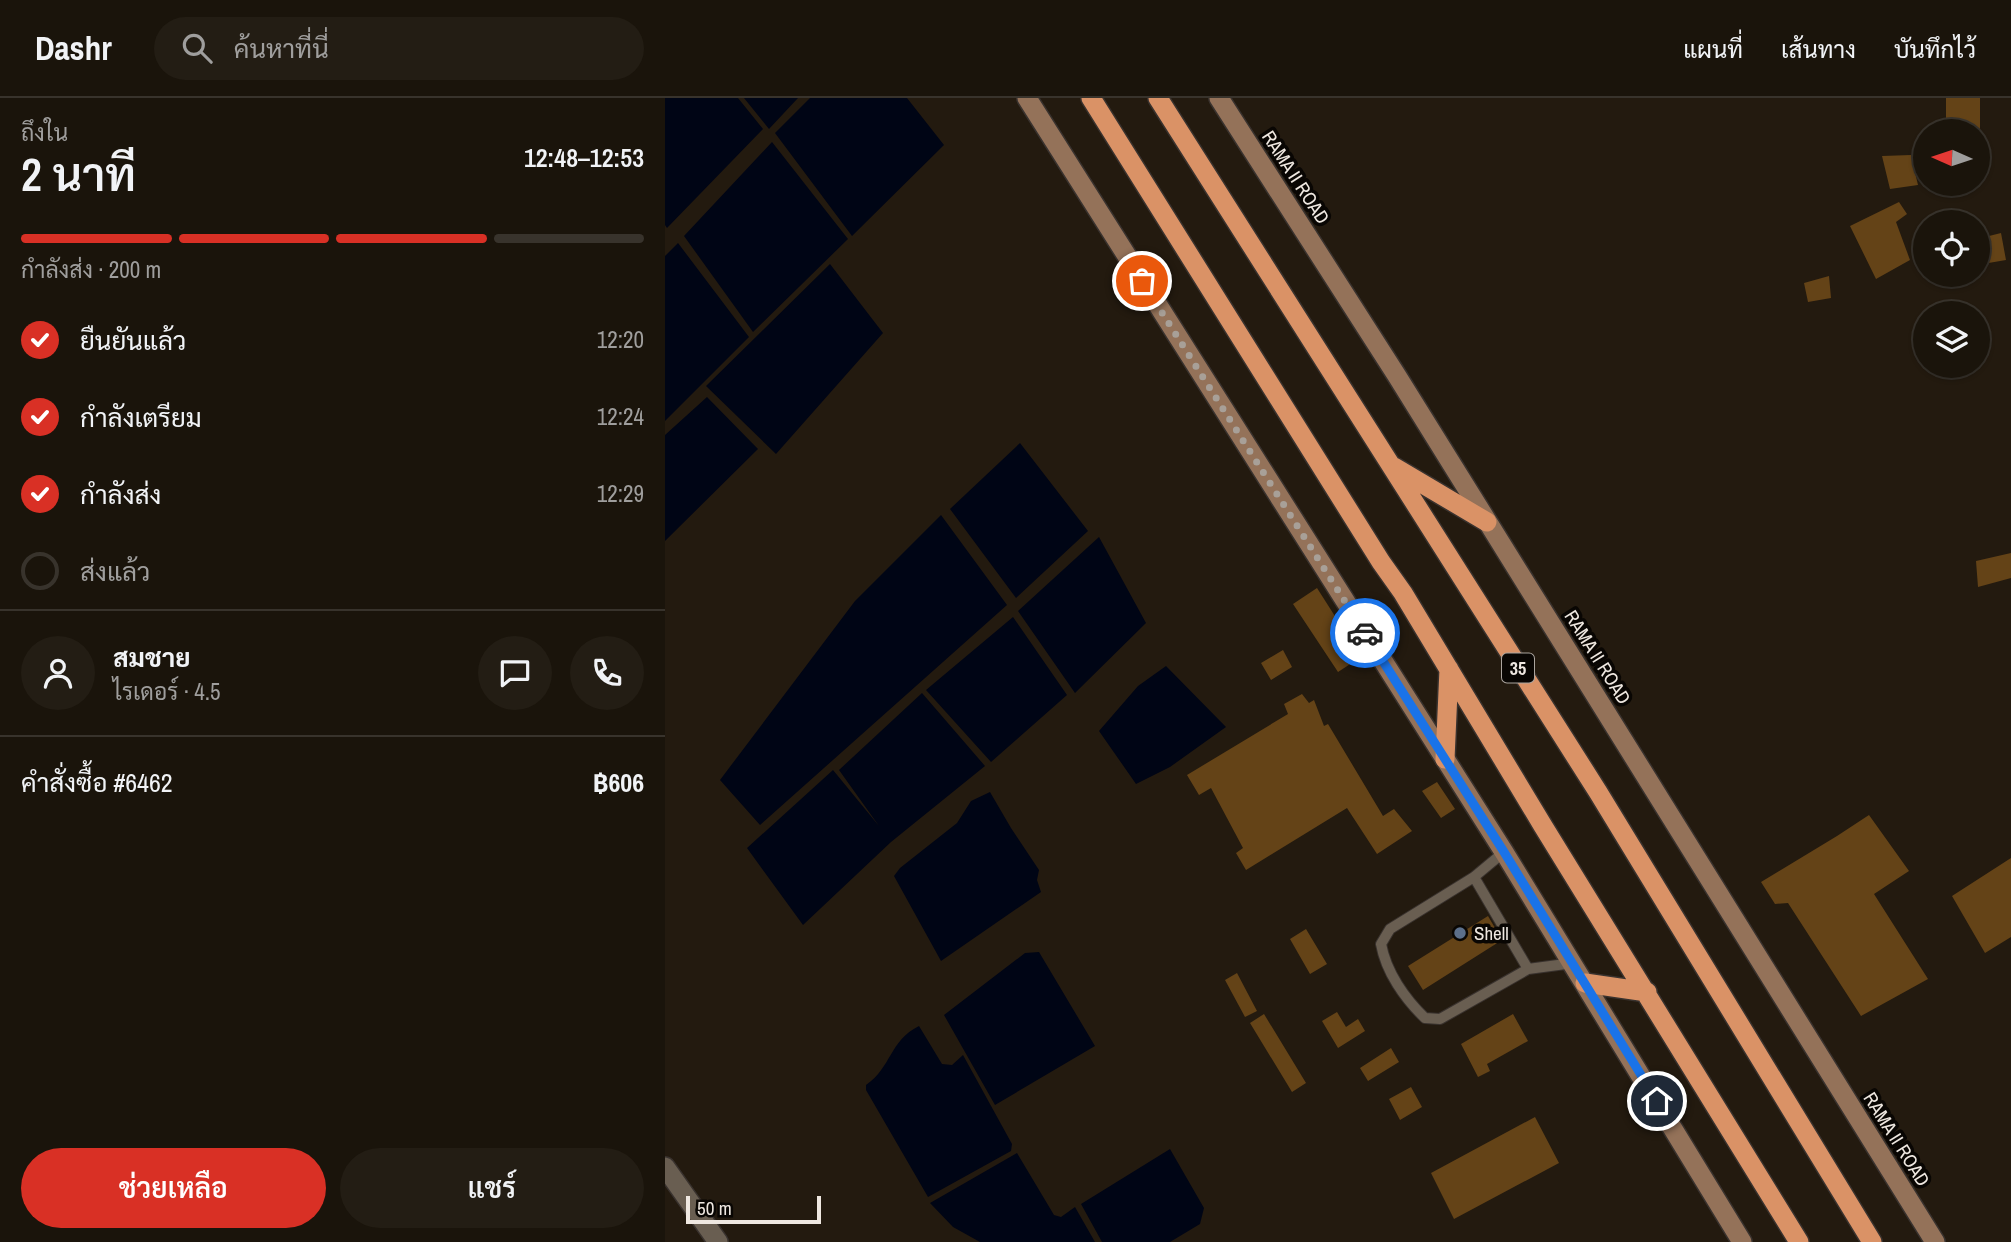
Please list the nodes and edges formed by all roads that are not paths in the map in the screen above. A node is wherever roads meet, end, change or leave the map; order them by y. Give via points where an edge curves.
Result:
1 (1027, 98) edge
2 (1091, 98) edge
3 (1158, 98) edge
4 (1219, 98) edge
5 (1390, 464) junction
6 (1487, 522) junction
7 (1449, 669) junction
8 (1445, 759) junction
9 (1504, 852) junction
10 (1474, 877) junction
11 (1573, 964) junction
12 (1528, 969) junction
13 (1585, 983) junction
14 (1647, 992) junction
15 (665, 1167) edge
16 (718, 1242) edge
17 (1742, 1242) edge
18 (1799, 1242) edge
19 (1872, 1242) edge
20 (1935, 1242) edge

1 - 8 main road
2 - 7 highway
3 - 5 highway, 35
4 - 6 main road, RAMA II ROAD
5 - 6 highway
5 - 19 highway, 35 via 1598,792
6 - 20 main road, RAMA II ROAD
7 - 8 highway
7 - 14 highway
8 - 9 main road
9 - 10 lane
9 - 11 main road
10 - 12 lane
10 - 12 lane via 1390,929 1381,944 1384,962 1414,1008 1425,1018 1440,1019
11 - 12 lane
11 - 13 main road
13 - 14 highway
13 - 17 main road
14 - 18 highway
15 - 16 street

